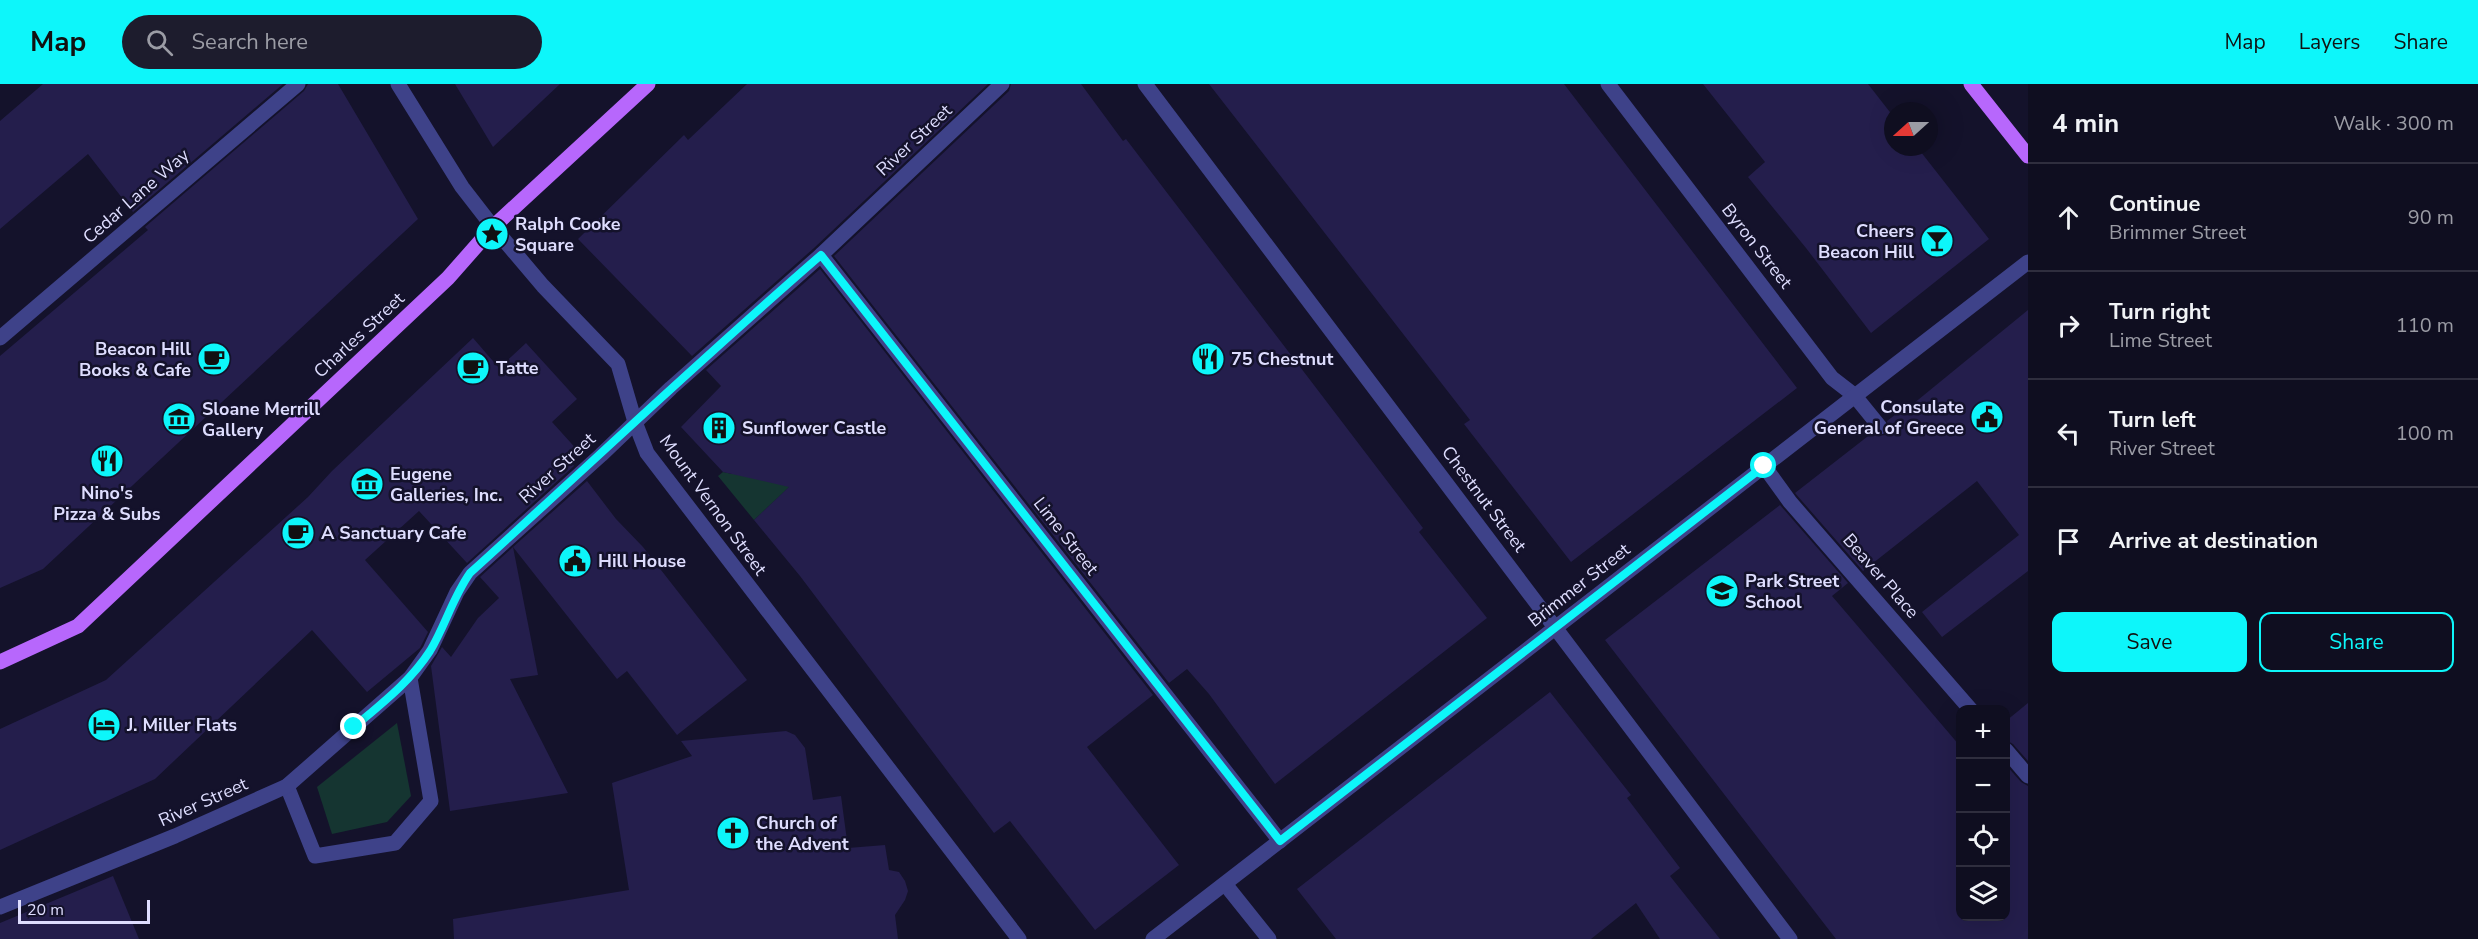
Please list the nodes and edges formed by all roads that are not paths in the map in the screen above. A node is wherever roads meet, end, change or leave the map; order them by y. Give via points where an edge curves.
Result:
1 (298, 84) edge
2 (398, 84) edge
3 (648, 84) edge
4 (1002, 84) edge
5 (1145, 84) edge
6 (1608, 84) edge
7 (1971, 84) edge
8 (2028, 156) edge
9 (493, 227) junction
10 (821, 255) junction
11 (2028, 262) edge
12 (0, 338) edge
13 (1854, 396) junction
14 (635, 422) junction
15 (1880, 427) dead end
16 (1764, 466) junction
17 (1556, 627) junction
18 (0, 662) edge
19 (410, 678) junction
20 (1967, 705) edge
21 (2010, 755) edge
22 (2028, 776) edge
23 (287, 786) junction
24 (1280, 841) junction
25 (1225, 885) junction
26 (0, 907) edge
27 (1019, 939) edge
28 (1153, 939) edge
29 (1269, 939) edge
30 (1790, 939) edge

1 - 12 street, Cedar Lane Way
2 - 9 street, Mount Vernon Street via 462,187
3 - 9 main road, Charles Street
4 - 10 street, River Street
5 - 17 street, Chestnut Street
6 - 13 street, Byron Street via 1833,378
7 - 8 main road
9 - 14 street, Mount Vernon Street via 618,364
9 - 18 main road, Charles Street via 448,278 78,626
10 - 14 street, River Street
10 - 24 street, Lime Street
11 - 13 street, Brimmer Street
13 - 15 street, Byron Street
13 - 16 street, Brimmer Street
14 - 19 street, River Street via 470,573 430,650
14 - 27 street, Mount Vernon Street via 647,453
16 - 17 street, Brimmer Street
16 - 20 street, Beaver Place via 1790,502
17 - 24 street, Brimmer Street
17 - 30 street, Chestnut Street
19 - 23 street, River Street
19 - 23 street via 431,801 396,843 315,856
21 - 22 street
23 - 26 street, River Street
24 - 25 street, Brimmer Street
25 - 28 street, Brimmer Street
25 - 29 street

